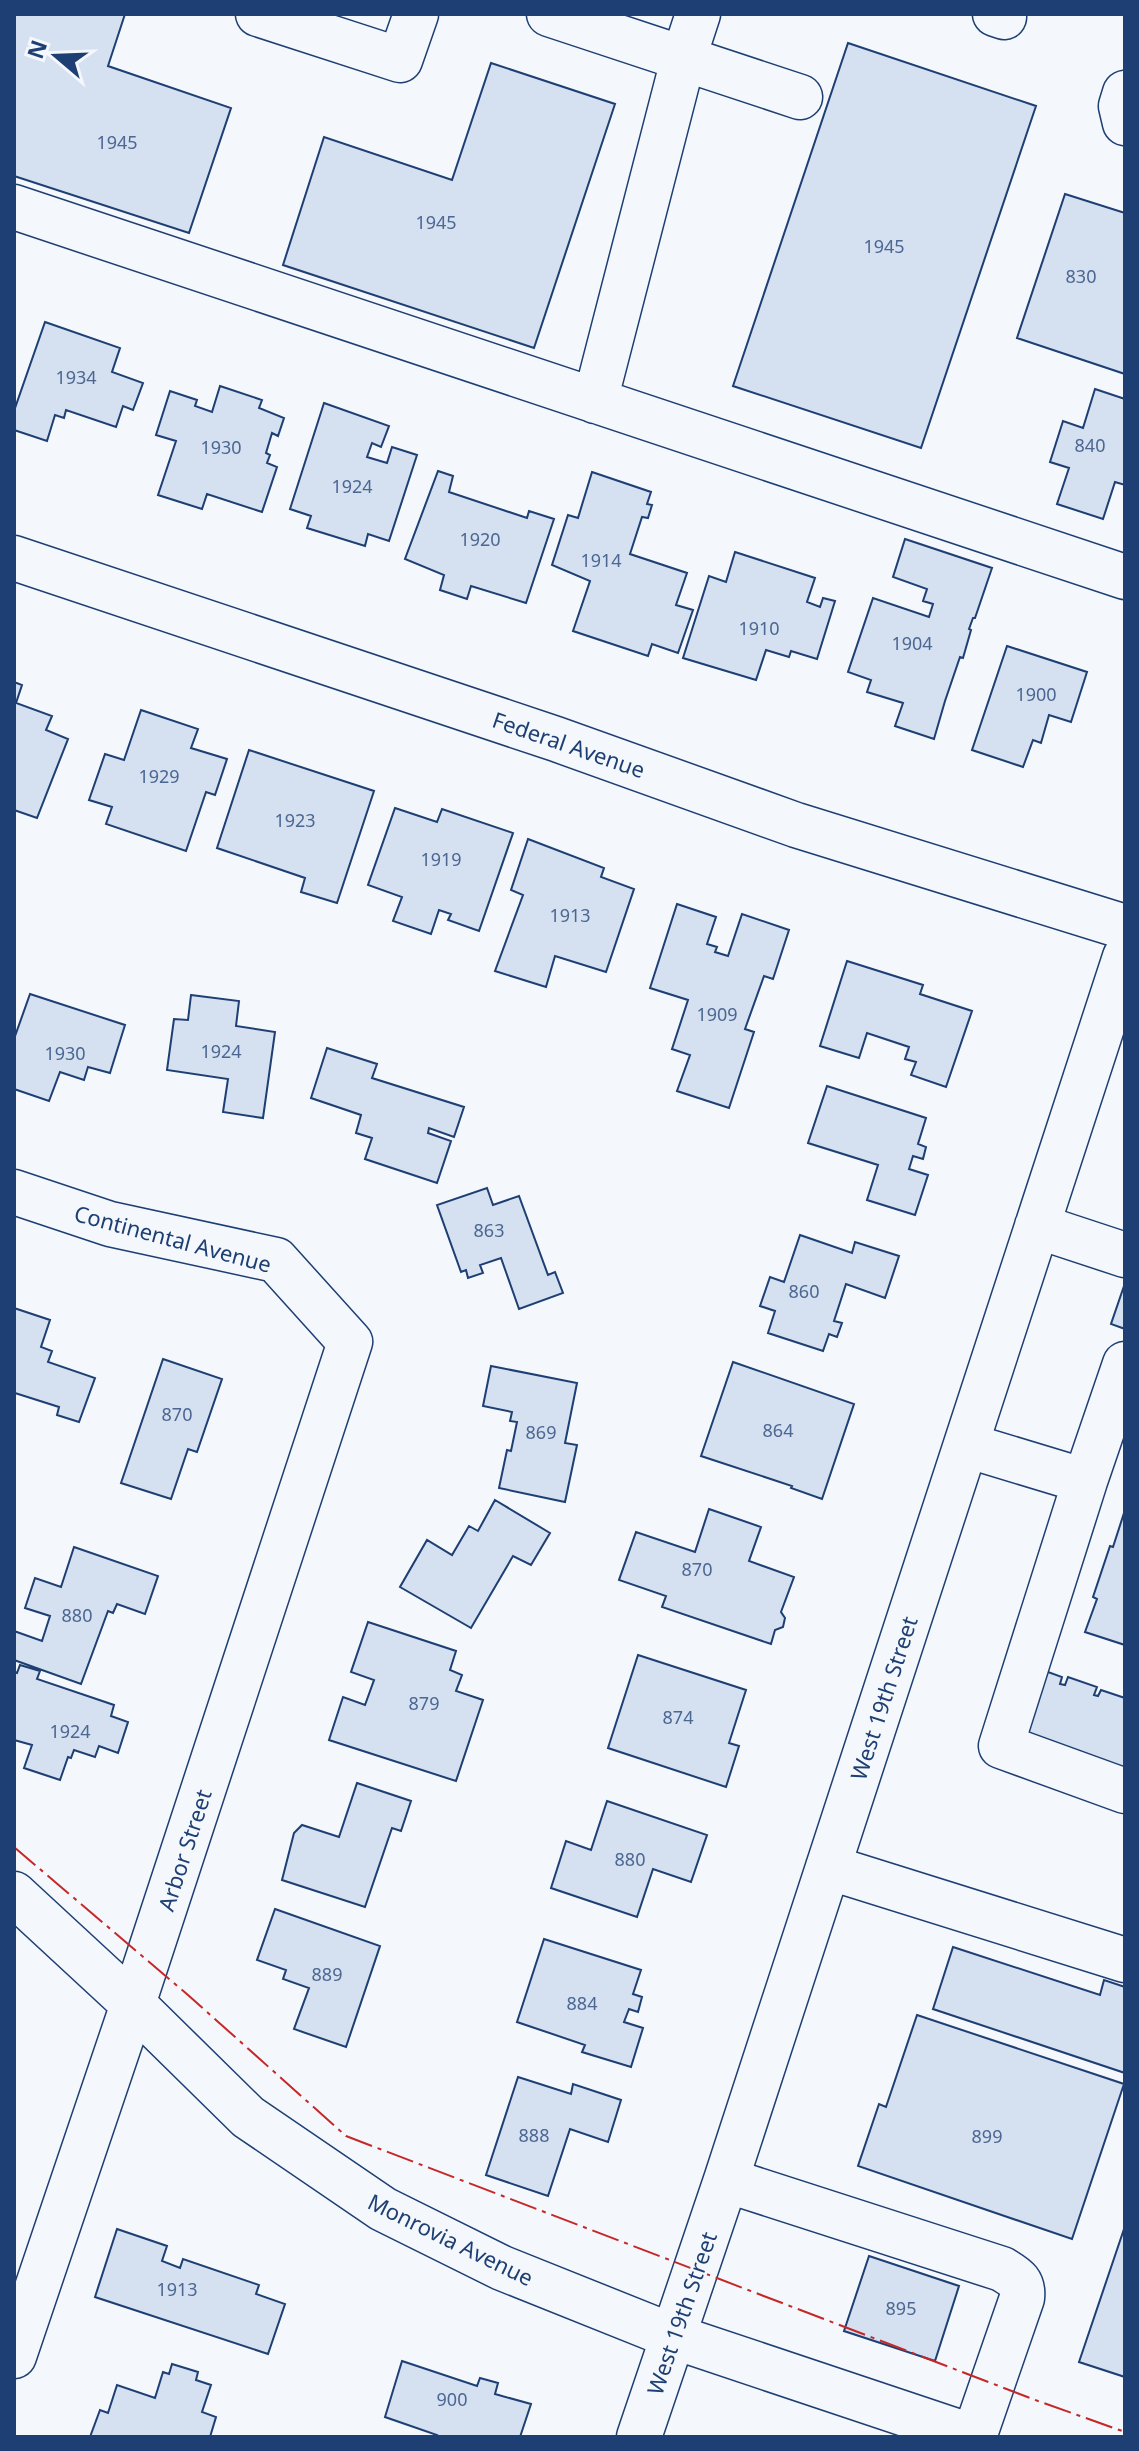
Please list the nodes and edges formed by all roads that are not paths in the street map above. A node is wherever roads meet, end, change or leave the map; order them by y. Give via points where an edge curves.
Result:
1 (258, 14) edge
2 (416, 14) edge
3 (549, 14) edge
4 (698, 14) edge
5 (683, 60) junction
6 (1125, 93) edge
7 (800, 97) dead end
8 (1125, 123) edge
9 (14, 207) edge
10 (595, 401) junction
11 (14, 558) edge
12 (1125, 577) edge
13 (1125, 927) edge
14 (1125, 957) edge
15 (1114, 1030) edge
16 (14, 1192) edge
17 (1037, 1226) junction
18 (1125, 1255) edge
19 (350, 1342) joint
20 (1125, 1364) edge
21 (966, 1445) junction
22 (1085, 1481) junction
23 (1125, 1791) edge
24 (828, 1867) junction
25 (14, 1894) edge
26 (1125, 1960) edge
27 (133, 2004) junction
28 (726, 2180) junction
29 (672, 2336) junction
30 (14, 2356) edge
31 (923, 2429) edge
32 (639, 2437) edge
33 (974, 2437) edge

1 - 2 street via 400,60
3 - 5 street
4 - 5 street
5 - 7 street
5 - 10 street
6 - 8 street
9 - 10 street
10 - 12 street
11 - 13 street, Federal Avenue via 796,825
14 - 15 street, West 19th Street
15 - 17 street, West 19th Street
16 - 19 street, Continental Avenue via 110,1224 276,1260
17 - 18 street
17 - 21 street, West 19th Street
19 - 27 street, Arbor Street
20 - 22 street
21 - 22 street
21 - 24 street, West 19th Street
22 - 23 street via 1001,1746
24 - 26 street
24 - 28 street, West 19th Street
25 - 27 street, Monrovia Avenue
27 - 29 street, Monrovia Avenue via 248,2117 383,2209 502,2268
27 - 30 street, Arbor Street
28 - 29 street, West 19th Street
28 - 33 street via 1002,2269 1020,2281 1022,2298
29 - 31 street, Monrovia Avenue
29 - 32 street, West 19th Street
31 - 33 street, Monrovia Avenue

